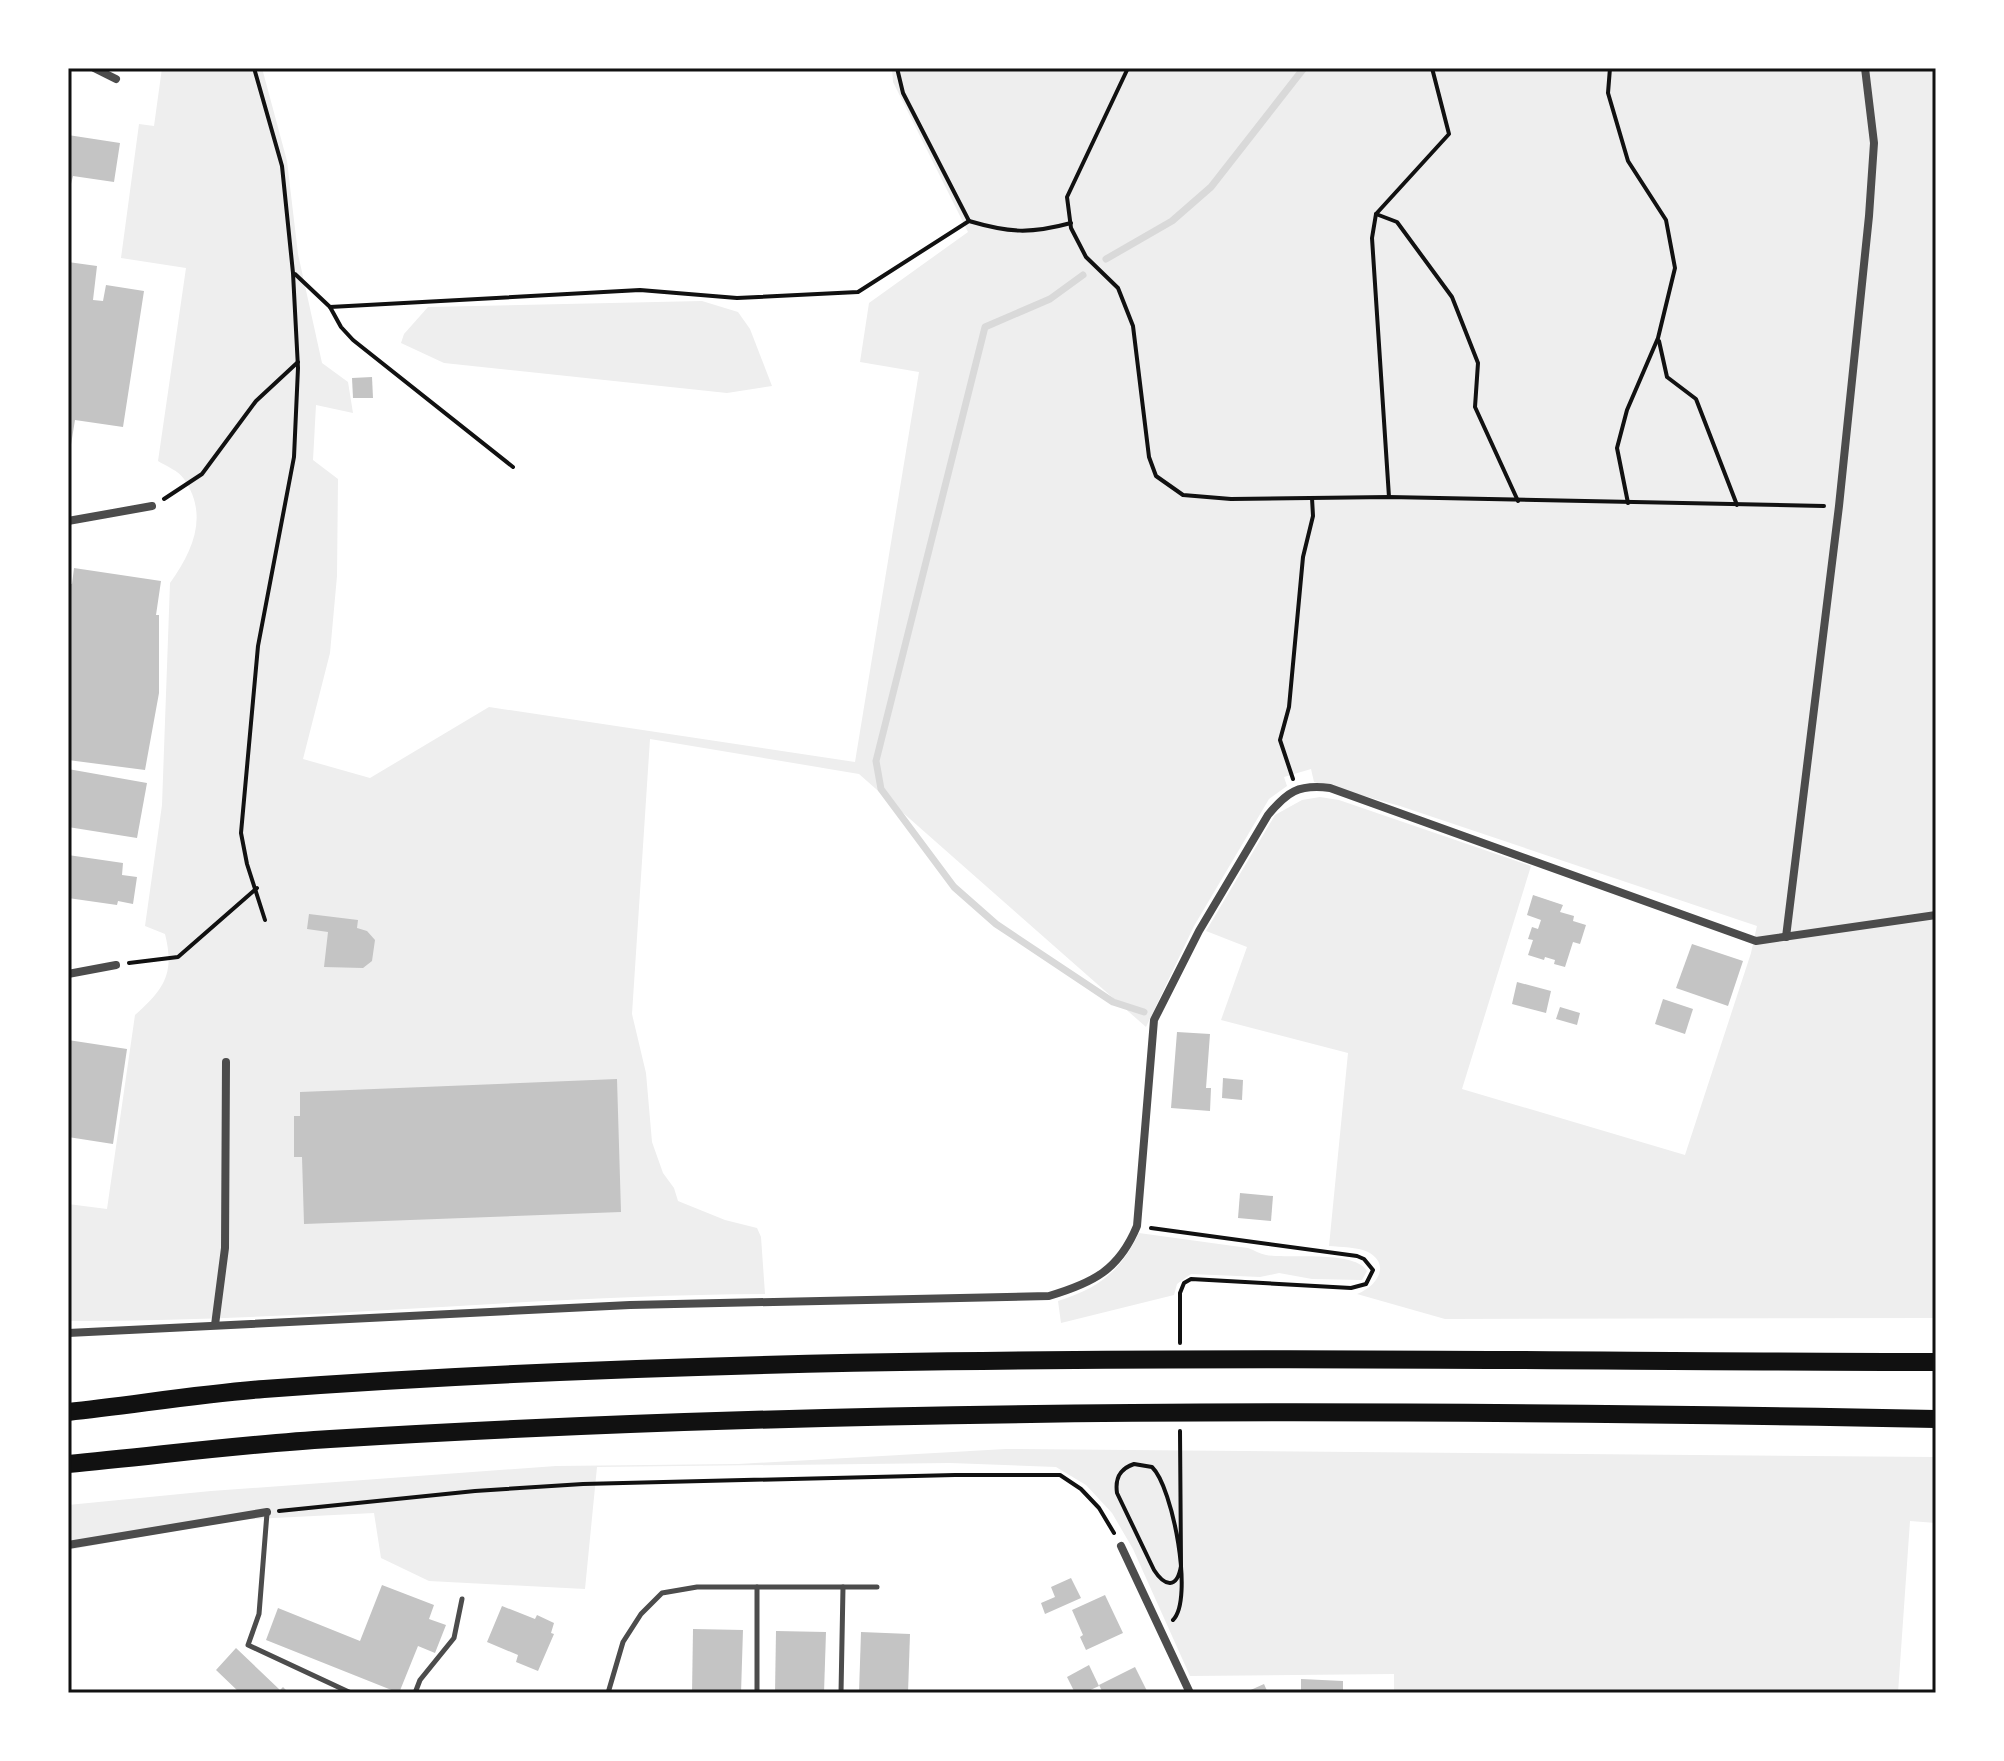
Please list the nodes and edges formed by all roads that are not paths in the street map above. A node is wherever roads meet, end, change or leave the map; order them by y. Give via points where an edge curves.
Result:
1 (94, 68) edge
2 (1865, 68) edge
3 (116, 79) dead end
4 (152, 506) road end
5 (68, 521) edge
6 (1936, 915) edge
7 (1786, 937) junction
8 (116, 965) road end
9 (68, 974) edge
10 (226, 1062) dead end
11 (215, 1325) junction
12 (68, 1333) edge
13 (1936, 1362) edge
14 (68, 1412) edge
15 (1936, 1419) edge
16 (68, 1464) edge
17 (267, 1512) joint
18 (68, 1545) edge
19 (1121, 1546) road end
20 (757, 1587) junction
21 (843, 1587) junction
22 (877, 1587) dead end
23 (462, 1599) dead end
24 (351, 1693) edge
25 (415, 1693) edge
26 (608, 1693) edge
27 (757, 1693) edge
28 (841, 1693) edge
29 (1190, 1693) edge

1 - 3 street
2 - 7 street via 1874,143 1867,231
4 - 5 street
6 - 7 street
7 - 11 street via 1756,941 1344,793 1297,788 1268,815 1154,1020 1137,1226 1105,1273 1081,1285 1049,1296 630,1305
8 - 9 street
10 - 11 street via 225,1248
11 - 12 street
13 - 14 highway via 879,1363 276,1389
15 - 16 highway via 1250,1412 885,1417 325,1439
17 - 18 street
17 - 24 lane via 259,1614 248,1645
19 - 29 street
20 - 21 lane
20 - 26 lane via 662,1593 623,1642
20 - 27 lane
21 - 22 lane
21 - 28 lane
23 - 25 lane via 454,1638

